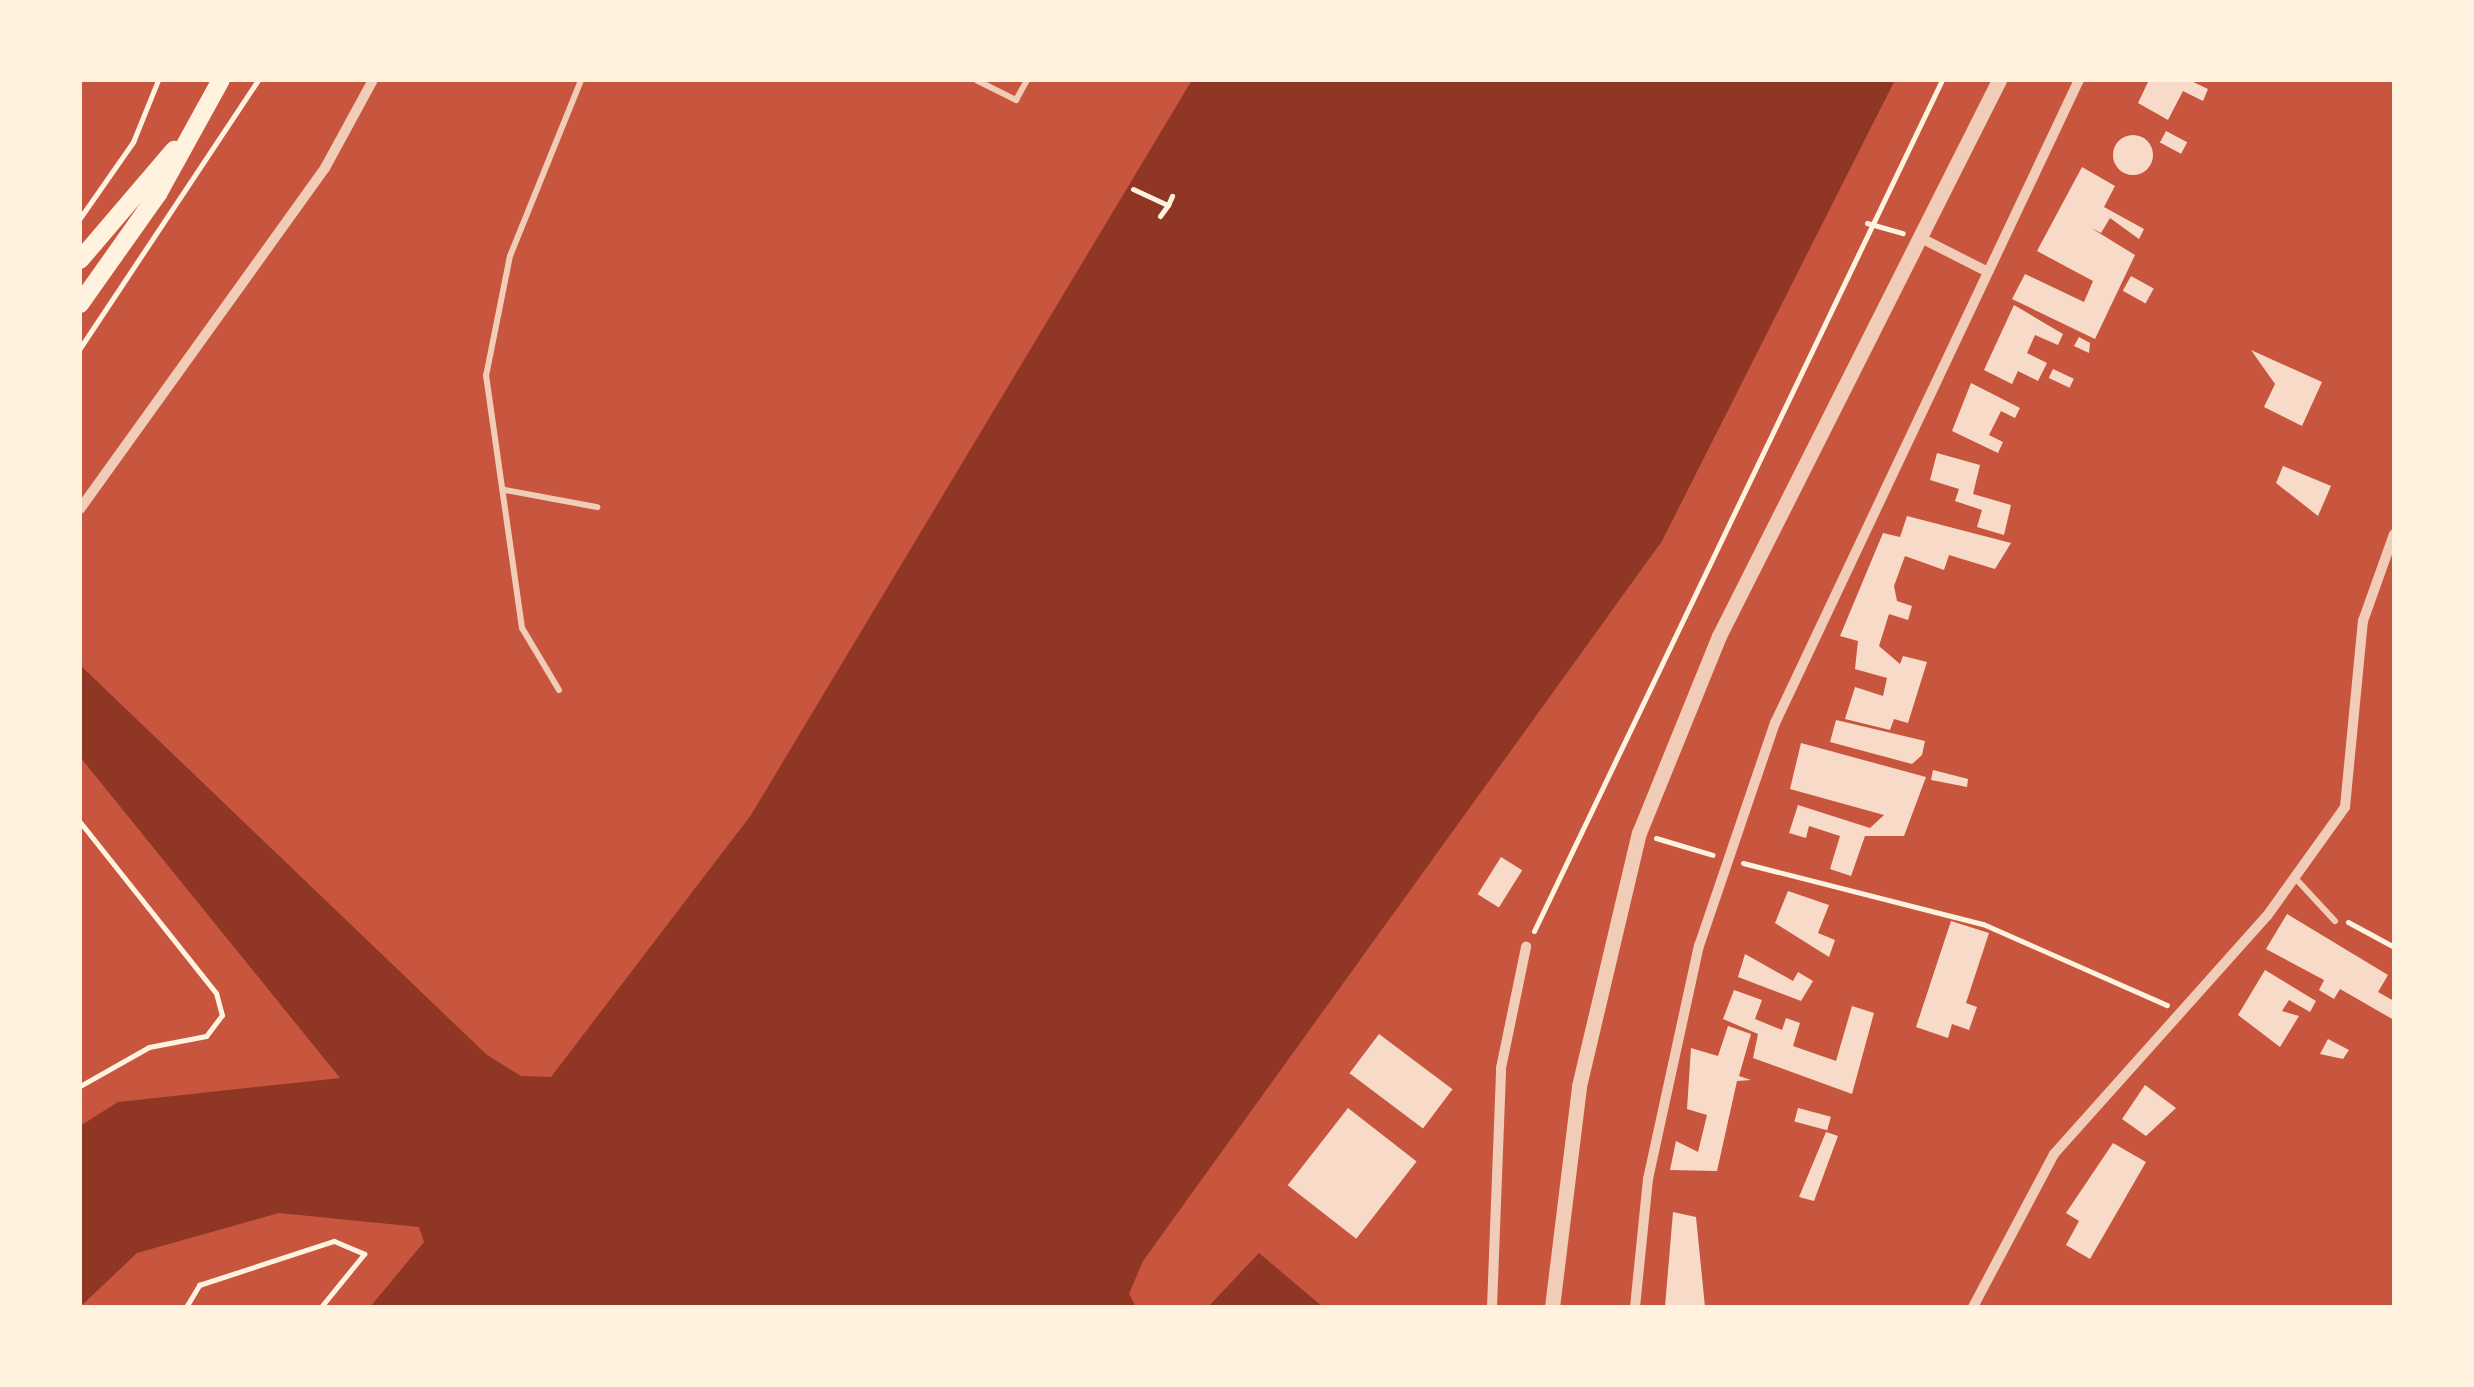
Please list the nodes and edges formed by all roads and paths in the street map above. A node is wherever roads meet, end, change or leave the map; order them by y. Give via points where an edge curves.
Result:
1 (158, 80) edge
2 (222, 80) edge
3 (373, 80) edge
4 (580, 80) edge
5 (976, 80) edge
6 (1026, 80) edge
7 (1942, 80) edge
8 (1998, 80) edge
9 (2080, 80) edge
10 (188, 134) junction
11 (1133, 189) dead end
12 (1172, 196) dead end
13 (1168, 205) junction
14 (1160, 216) dead end
15 (80, 218) edge
16 (1867, 223) junction
17 (1919, 237) junction
18 (80, 260) edge
19 (1984, 270) junction
20 (80, 304) edge
21 (505, 490) junction
22 (597, 507) dead end
23 (80, 509) edge
24 (2394, 534) edge
25 (558, 690) dead end
26 (80, 822) edge
27 (1639, 833) junction
28 (1728, 860) junction
29 (2297, 880) junction
30 (2335, 921) joint
31 (1526, 947) joint
32 (2394, 947) edge
33 (2178, 1011) junction
34 (80, 1086) edge
35 (186, 1307) edge
36 (321, 1307) edge
37 (1492, 1307) edge
38 (1552, 1307) edge
39 (1634, 1307) edge
40 (1974, 1307) edge

1 - 15 path via 132,142
2 - 10 main road
3 - 23 street via 325,168
4 - 21 lane via 494,318 486,376
5 - 6 lane via 1016,100
7 - 16 path
8 - 17 street
9 - 19 street
10 - 18 main road
10 - 20 main road
11 - 13 path
12 - 13 path
13 - 14 path
16 - 17 path
16 - 31 path
17 - 19 street
17 - 27 street via 1719,636
19 - 28 street via 1775,723
21 - 22 lane
21 - 25 lane via 522,628
24 - 29 street via 2364,621 2345,807
26 - 34 path via 216,993 222,1016 206,1036 150,1046
27 - 28 path
27 - 38 street via 1585,1052
28 - 33 path via 1926,906
28 - 39 street via 1648,1179
29 - 30 lane
29 - 33 street
30 - 32 path
31 - 37 street via 1501,1068
33 - 40 street via 2054,1154
35 - 36 path via 199,1285 334,1241 364,1254

